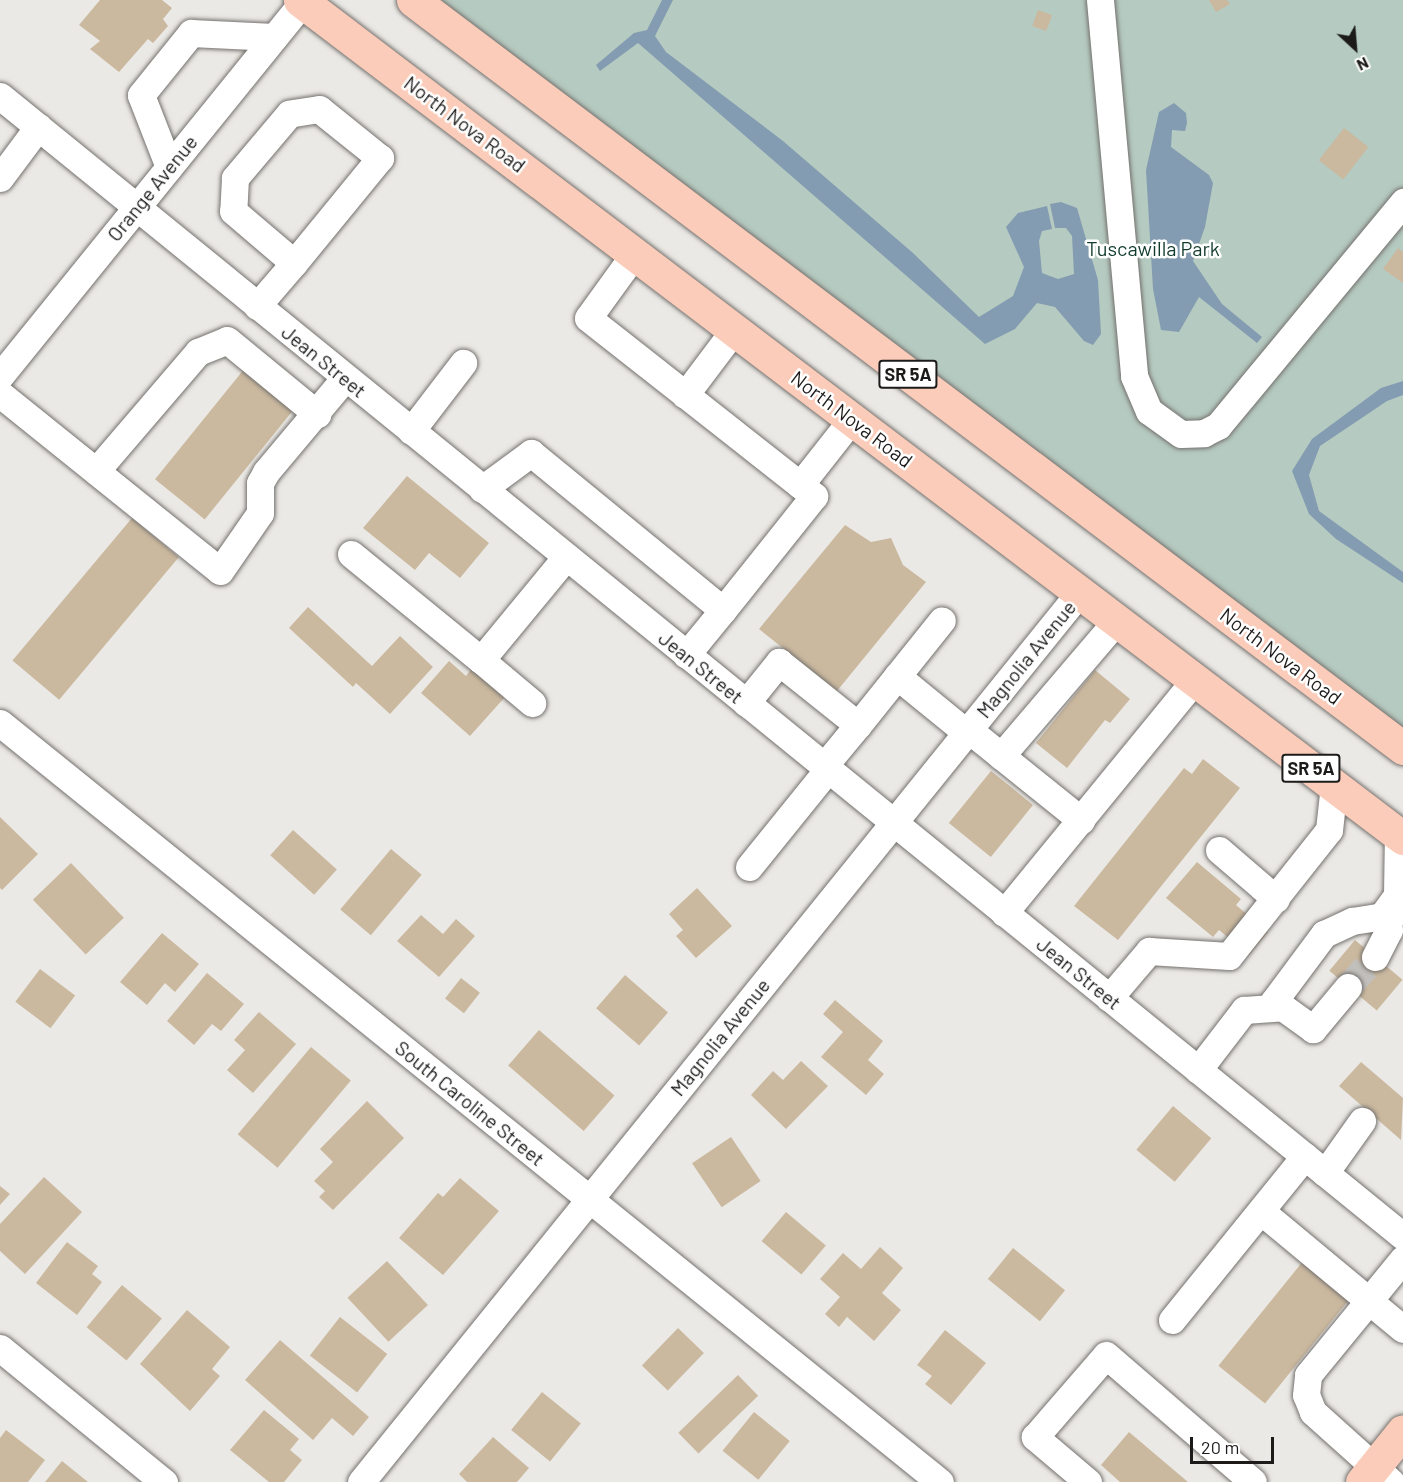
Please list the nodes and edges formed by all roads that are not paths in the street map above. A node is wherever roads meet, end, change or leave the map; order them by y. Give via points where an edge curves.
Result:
1 (413, 0) edge
2 (1100, 0) edge
3 (302, 1) edge
4 (274, 38) junction
5 (0, 96) edge
6 (38, 127) junction
7 (169, 167) junction
8 (0, 178) edge
9 (1403, 202) edge
10 (136, 208) junction
11 (635, 253) junction
12 (294, 263) junction
13 (257, 306) junction
14 (734, 330) junction
15 (463, 363) dead end
16 (0, 376) edge
17 (345, 378) junction
18 (0, 394) edge
19 (685, 395) junction
20 (317, 414) junction
21 (852, 419) junction
22 (411, 431) junction
23 (96, 471) junction
24 (800, 485) junction
25 (482, 489) junction
26 (351, 554) dead end
27 (566, 557) junction
28 (1080, 592) junction
29 (723, 610) junction
30 (942, 620) dead end
31 (1117, 620) junction
32 (686, 655) junction
33 (481, 660) junction
34 (897, 676) junction
35 (1195, 680) junction
36 (532, 703) dead end
37 (746, 703) junction
38 (0, 723) edge
39 (858, 725) junction
40 (968, 731) junction
41 (1403, 748) edge
42 (1001, 756) junction
43 (826, 768) junction
44 (1334, 785) junction
45 (1081, 820) junction
46 (893, 823) junction
47 (1400, 836) edge
48 (1219, 850) dead end
49 (749, 867) dead end
50 (1276, 899) junction
51 (1403, 904) edge
52 (1004, 913) junction
53 (1375, 957) tunnel mouth
54 (1348, 987) tunnel mouth
55 (1109, 998) junction
56 (1283, 1007) junction
57 (1198, 1070) junction
58 (1362, 1121) dead end
59 (1315, 1165) junction
60 (589, 1200) junction
61 (1262, 1212) junction
62 (1403, 1236) edge
63 (1403, 1259) edge
64 (1368, 1302) junction
65 (1172, 1320) dead end
66 (1403, 1329) edge
67 (0, 1348) edge
68 (1403, 1431) edge
69 (1376, 1477) edge
70 (164, 1482) edge
71 (361, 1482) edge
72 (940, 1482) edge
73 (1088, 1482) edge
74 (1253, 1482) edge

1 - 41 main road, North Nova Road / SR 5A
2 - 9 street via 1134,376 1149,411 1181,434 1204,433 1218,426
3 - 4 street, Orange Avenue
3 - 11 main road, North Nova Road / SR 5A
4 - 7 street, Orange Avenue
4 - 7 street via 190,33 141,95
5 - 6 street, Jean Street
6 - 8 street
6 - 10 street, Jean Street
7 - 10 street, Orange Avenue
10 - 13 street, Jean Street
10 - 16 street, Orange Avenue
11 - 14 main road, North Nova Road / SR 5A
11 - 19 street via 588,318
12 - 12 street via 380,158 319,109 289,114 235,178 234,211
12 - 13 street
13 - 17 street, Jean Street
14 - 19 street
14 - 21 main road, North Nova Road / SR 5A
15 - 22 street
17 - 20 street
17 - 22 street, Jean Street
18 - 23 street
19 - 24 street
20 - 23 street via 227,340 198,352
20 - 23 street via 266,472 260,483 260,513 220,571
21 - 24 street
21 - 28 main road, North Nova Road / SR 5A
22 - 25 street, Jean Street
24 - 29 street via 814,496
25 - 27 street, Jean Street
25 - 29 street via 531,453
26 - 33 street
27 - 32 street, Jean Street
27 - 33 street
28 - 31 main road, North Nova Road / SR 5A
28 - 40 street, Magnolia Avenue
29 - 32 street
30 - 34 street
31 - 35 main road, North Nova Road / SR 5A
31 - 42 street
32 - 37 street, Jean Street
33 - 36 street
34 - 39 street
34 - 40 street
35 - 44 main road, North Nova Road / SR 5A
35 - 45 street
37 - 39 street via 779,662
37 - 43 street, Jean Street
38 - 60 street, South Caroline Street
39 - 43 street
40 - 42 street
40 - 46 street, Magnolia Avenue
42 - 45 street
43 - 46 street, Jean Street
43 - 49 street
44 - 47 main road, North Nova Road / SR 5A
44 - 50 street via 1329,830
45 - 52 street
46 - 52 street, Jean Street
46 - 60 street, Magnolia Avenue
47 - 56 street via 1397,895 1382,916 1352,921 1324,934 1274,1000
48 - 50 street
50 - 55 street via 1229,956 1149,951
51 - 53 street via 1388,920 1389,930
52 - 55 street, Jean Street
54 - 56 street via 1313,1029
55 - 57 street, Jean Street
56 - 57 street via 1244,1010
57 - 59 street, Jean Street
58 - 59 street
59 - 61 street
59 - 62 street, Jean Street
60 - 71 street, Magnolia Avenue
60 - 72 street, South Caroline Street
61 - 64 street
61 - 65 street
63 - 64 street
64 - 66 street
64 - 69 street via 1308,1375 1306,1395 1313,1412
67 - 70 street
68 - 69 main road
73 - 74 street via 1035,1437 1106,1355

